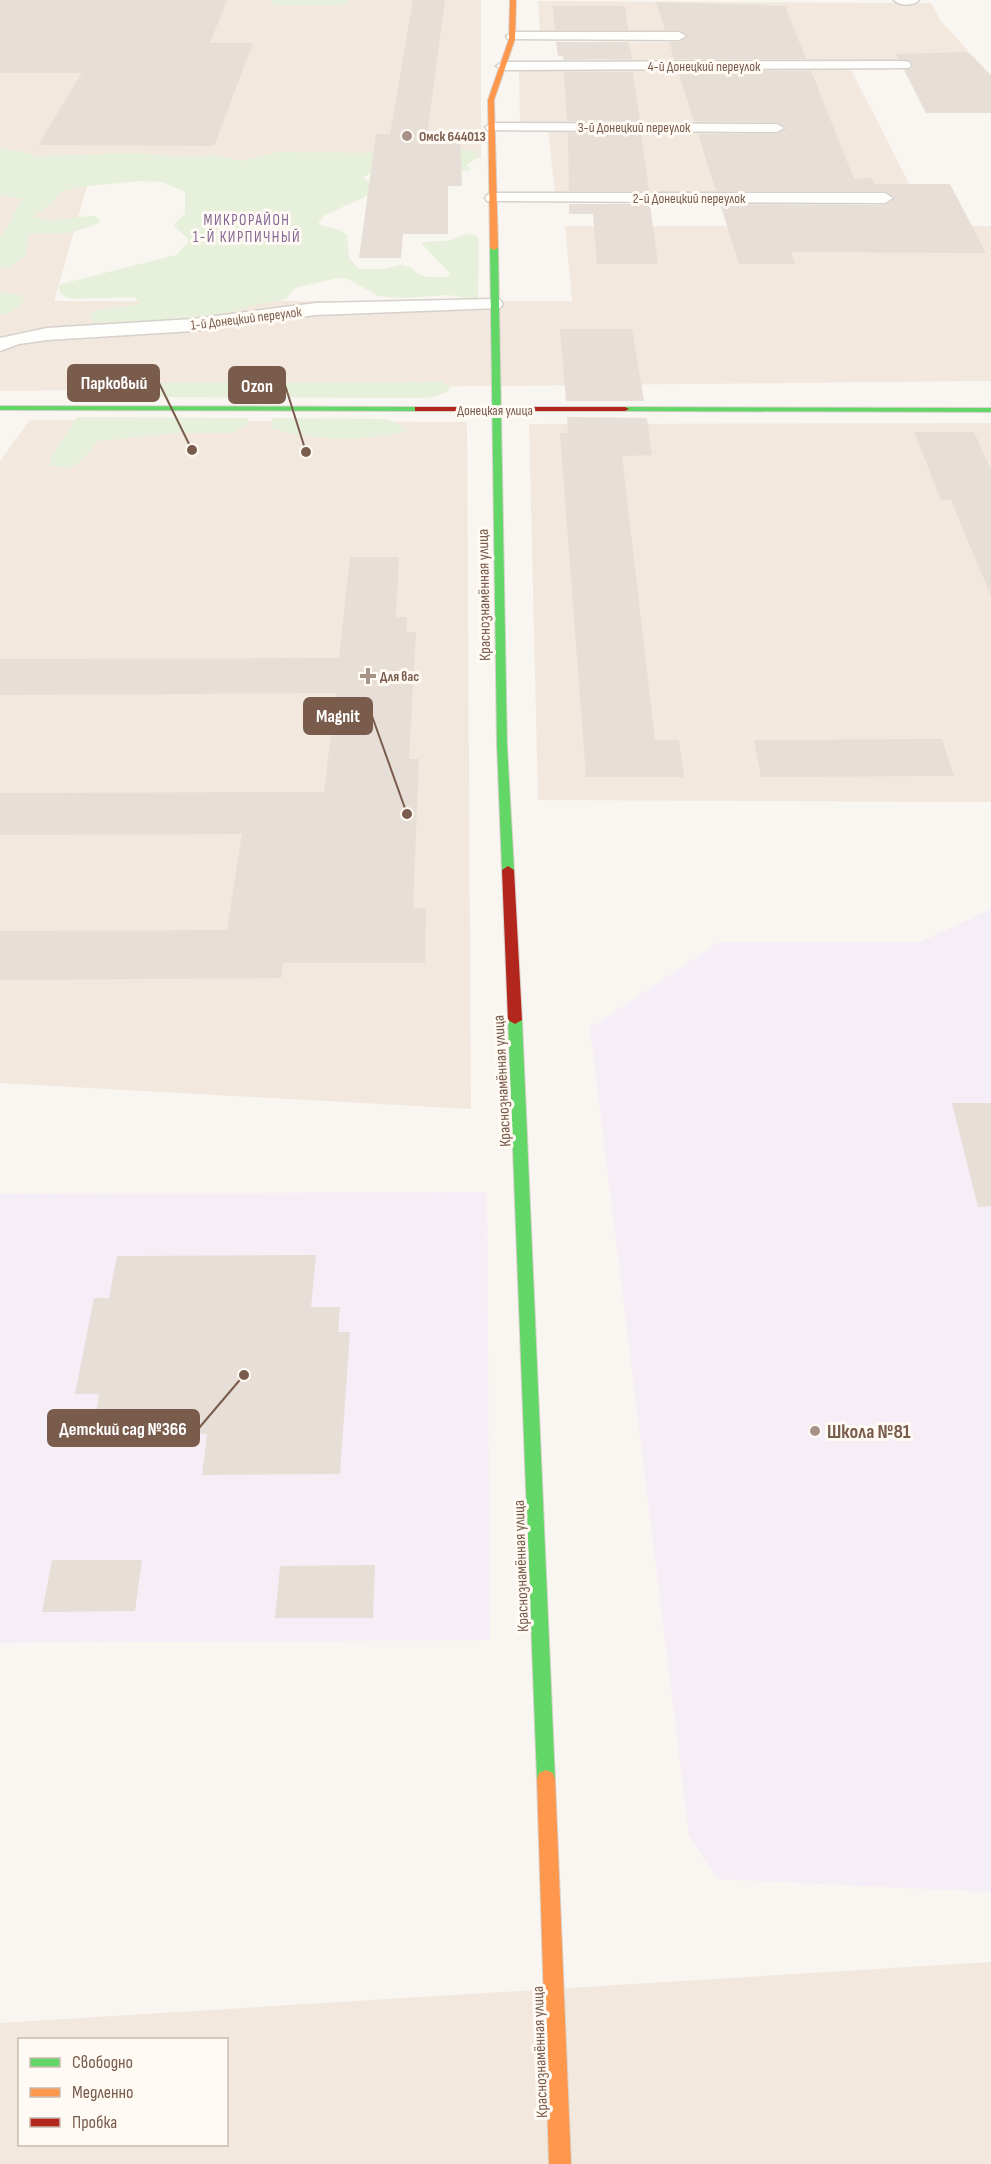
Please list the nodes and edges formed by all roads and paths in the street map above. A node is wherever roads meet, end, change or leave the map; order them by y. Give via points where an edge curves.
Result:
1 (513, 0) edge
2 (900, 0) edge
3 (913, 0) edge
4 (513, 36) junction
5 (679, 36) dead end
6 (904, 65) dead end
7 (503, 66) junction
8 (492, 127) junction
9 (777, 128) dead end
10 (493, 198) junction
11 (885, 198) dead end
12 (494, 304) junction
13 (0, 345) edge
14 (0, 408) edge
15 (496, 410) junction
16 (991, 410) edge
17 (560, 2164) edge

1 - 4 street, Краснознамённая улица
2 - 3 street
4 - 5 street
4 - 7 street, Краснознамённая улица
6 - 7 street, 4-й Донецкий переулок
7 - 8 street, Краснознамённая улица via 491,100
8 - 9 street, 3-й Донецкий переулок
8 - 10 street, Краснознамённая улица
10 - 11 street, 2-й Донецкий переулок
10 - 12 street, Краснознамённая улица
12 - 13 street, 1-й Донецкий переулок via 316,309 193,325 47,334
12 - 15 street, Краснознамённая улица
14 - 15 street, Донецкая улица
15 - 16 street, Донецкая улица
15 - 17 street, Краснознамённая улица via 503,756

